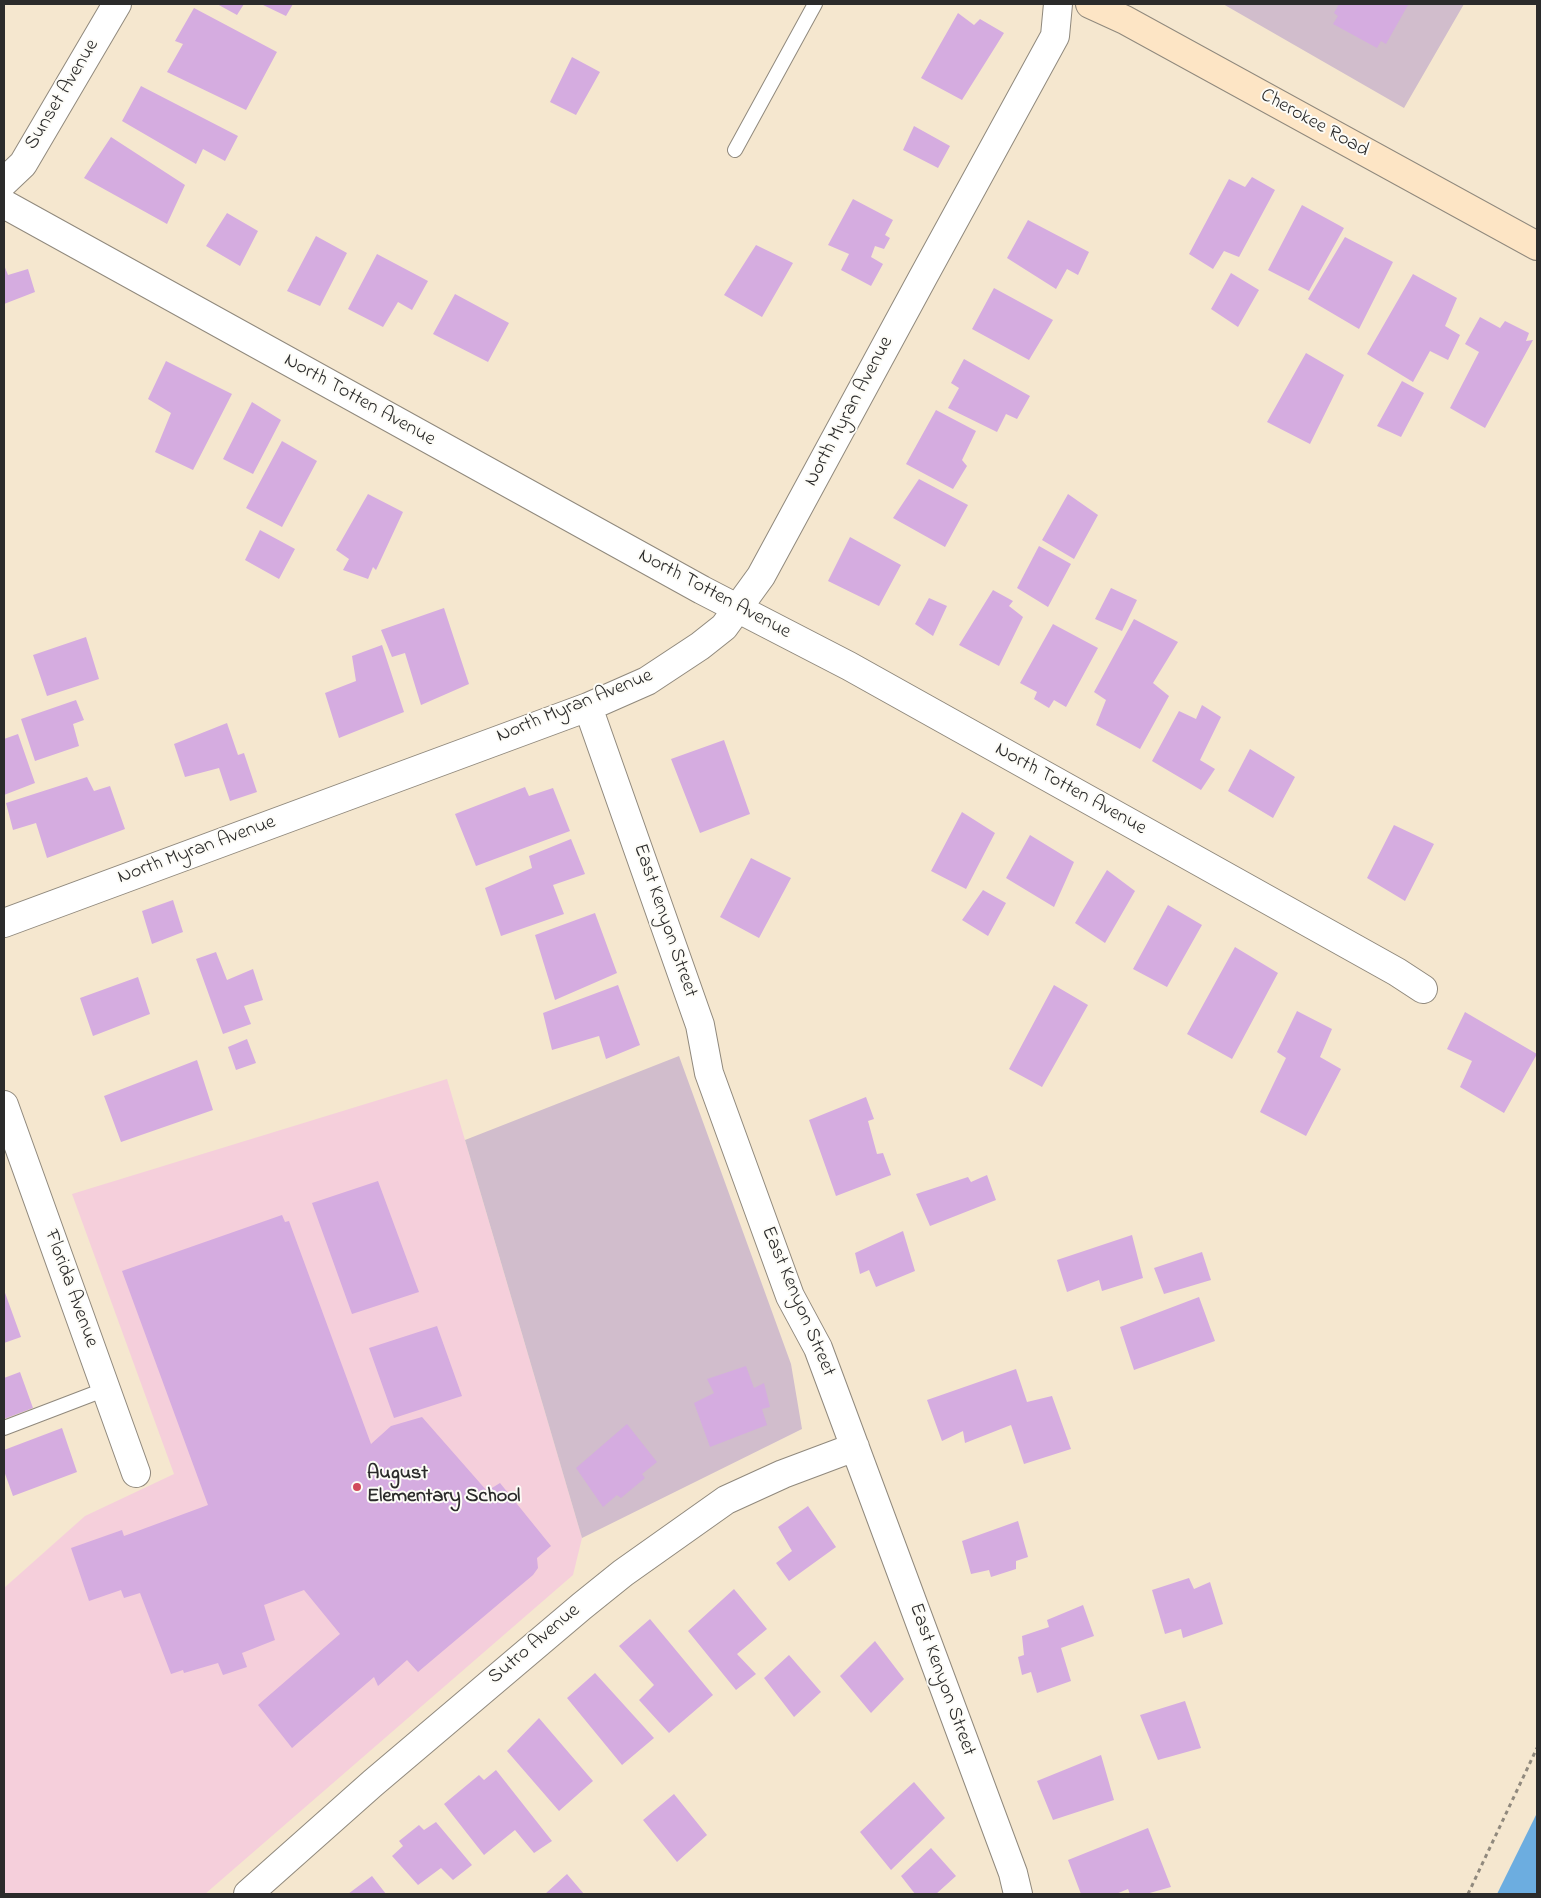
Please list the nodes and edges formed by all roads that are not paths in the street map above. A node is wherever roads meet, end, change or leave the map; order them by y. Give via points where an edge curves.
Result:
1 (117, 4) edge
2 (815, 4) edge
3 (1058, 4) edge
4 (1090, 4) edge
5 (735, 150) dead end
6 (4, 182) edge
7 (4, 204) edge
8 (1537, 246) edge
9 (738, 608) junction
10 (588, 707) junction
11 (4, 923) edge
12 (1423, 989) dead end
13 (4, 1106) edge
14 (106, 1389) junction
15 (4, 1428) edge
16 (855, 1447) junction
17 (136, 1473) dead end
18 (248, 1894) edge
19 (1018, 1894) edge

1 - 6 street, Sunset Avenue via 23,164
2 - 5 lane
3 - 9 street, North Myran Avenue via 1056,36 761,576
4 - 8 street, Cherokee Road via 1125,20
7 - 9 street, North Totten Avenue
9 - 10 street, North Myran Avenue via 724,627 647,681
9 - 12 street, North Totten Avenue via 875,681
10 - 11 street, North Myran Avenue
10 - 16 street, East Kenyon Street via 700,1025 709,1074 790,1296 818,1348
13 - 14 street, Florida Avenue
14 - 15 lane
14 - 17 street, Florida Avenue
16 - 18 street, Sutro Avenue via 726,1500 623,1573
16 - 19 street, East Kenyon Street

